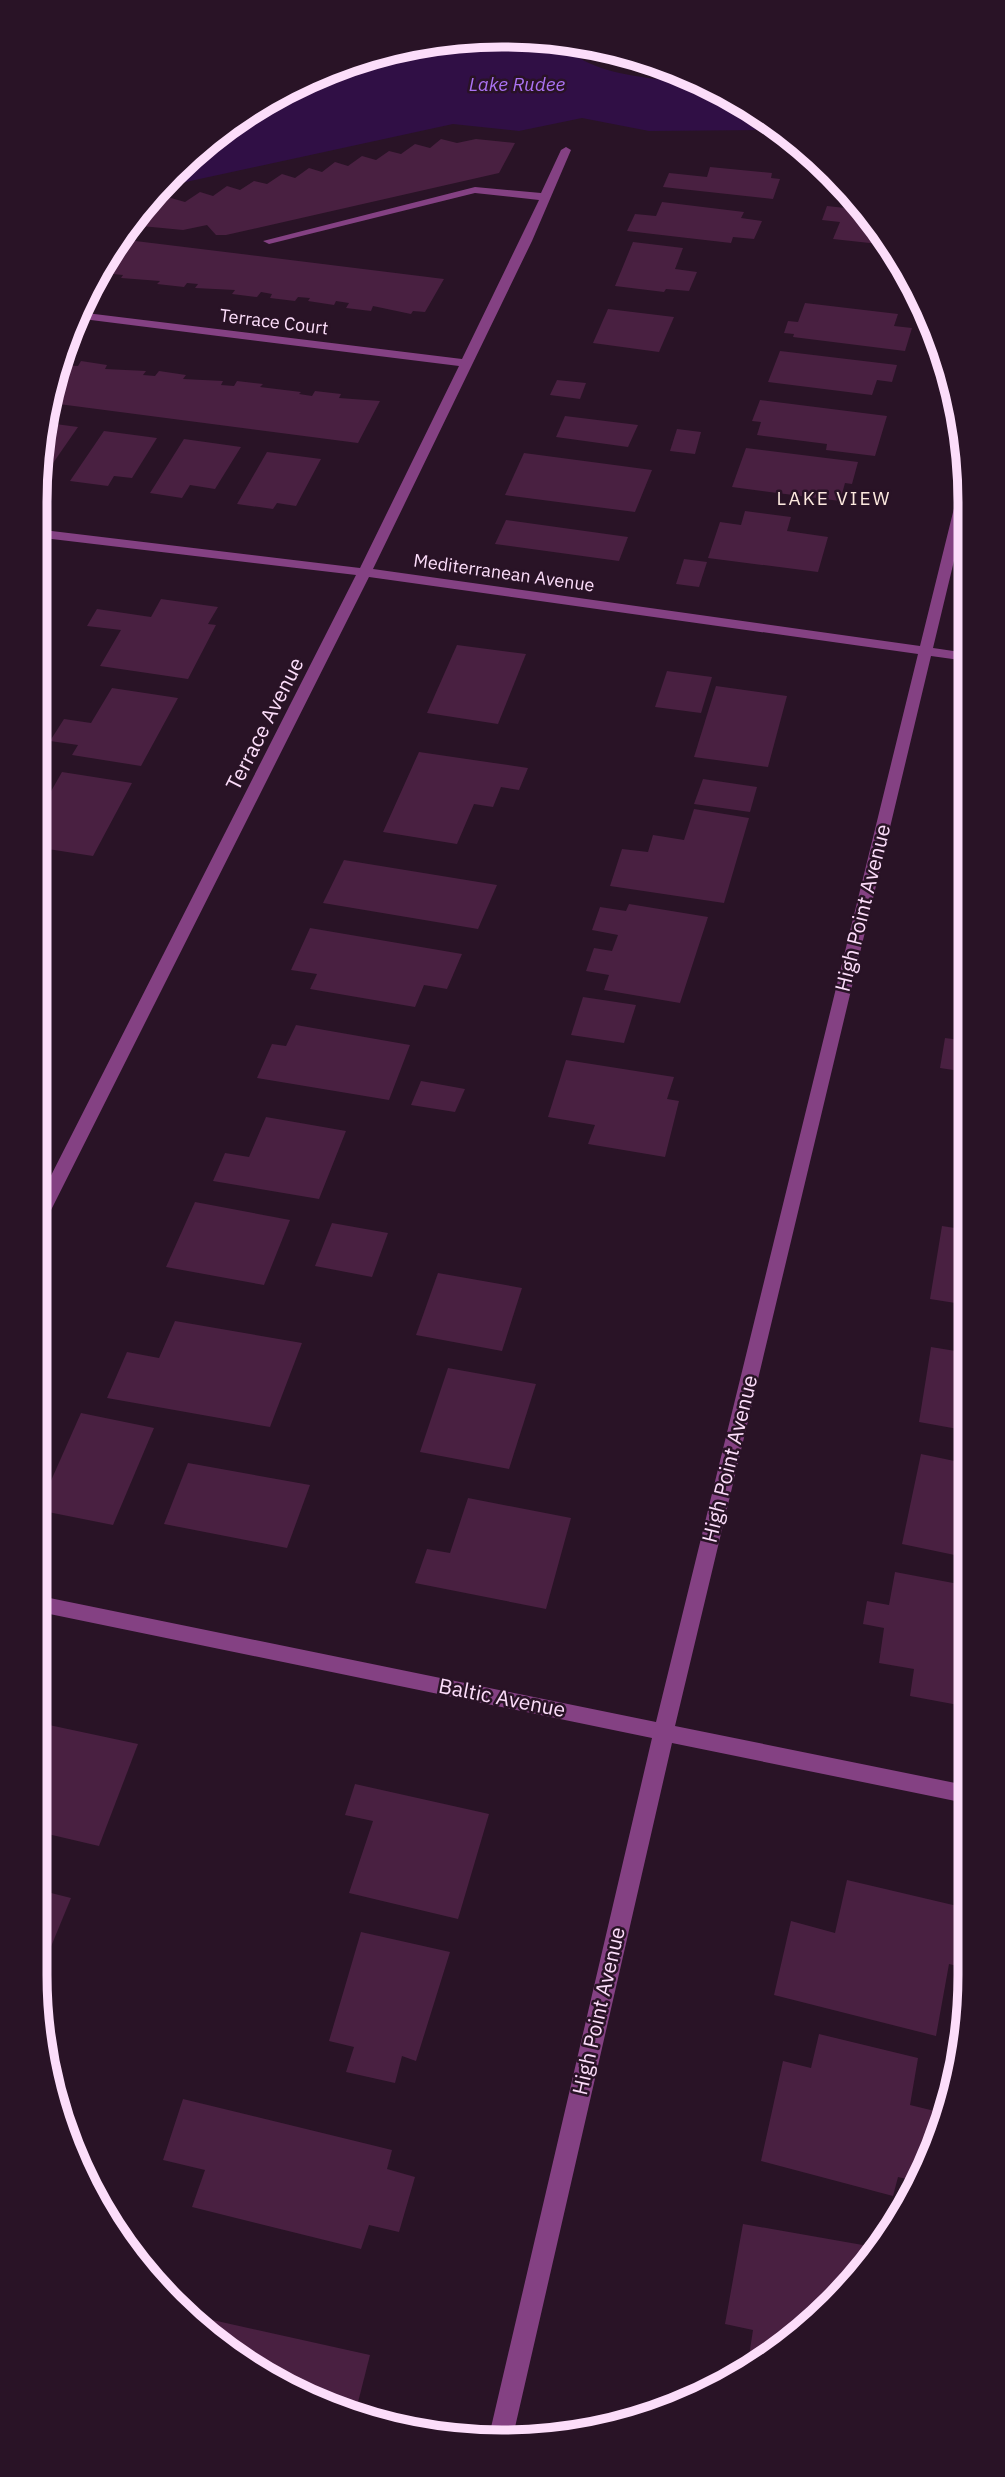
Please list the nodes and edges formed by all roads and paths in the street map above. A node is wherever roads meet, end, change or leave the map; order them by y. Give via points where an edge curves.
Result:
1 (566, 150) dead end
2 (545, 197) junction
3 (269, 241) dead end
4 (87, 316) edge
5 (466, 363) junction
6 (958, 518) edge
7 (47, 534) edge
8 (364, 572) junction
9 (926, 652) junction
10 (958, 656) edge
11 (47, 1200) edge
12 (47, 1605) edge
13 (664, 1731) junction
14 (958, 1792) edge
15 (502, 2430) edge

1 - 2 street
2 - 3 street via 475,190
2 - 5 street, Terrace Avenue
4 - 5 street, Terrace Court
5 - 8 street, Terrace Avenue
6 - 9 street, High Point Avenue
7 - 8 street, Mediterranean Avenue
8 - 9 street, Mediterranean Avenue
8 - 11 street, Terrace Avenue
9 - 10 street, Mediterranean Avenue
9 - 13 street, High Point Avenue
12 - 13 street, Baltic Avenue
13 - 14 street, Baltic Avenue
13 - 15 street, High Point Avenue

